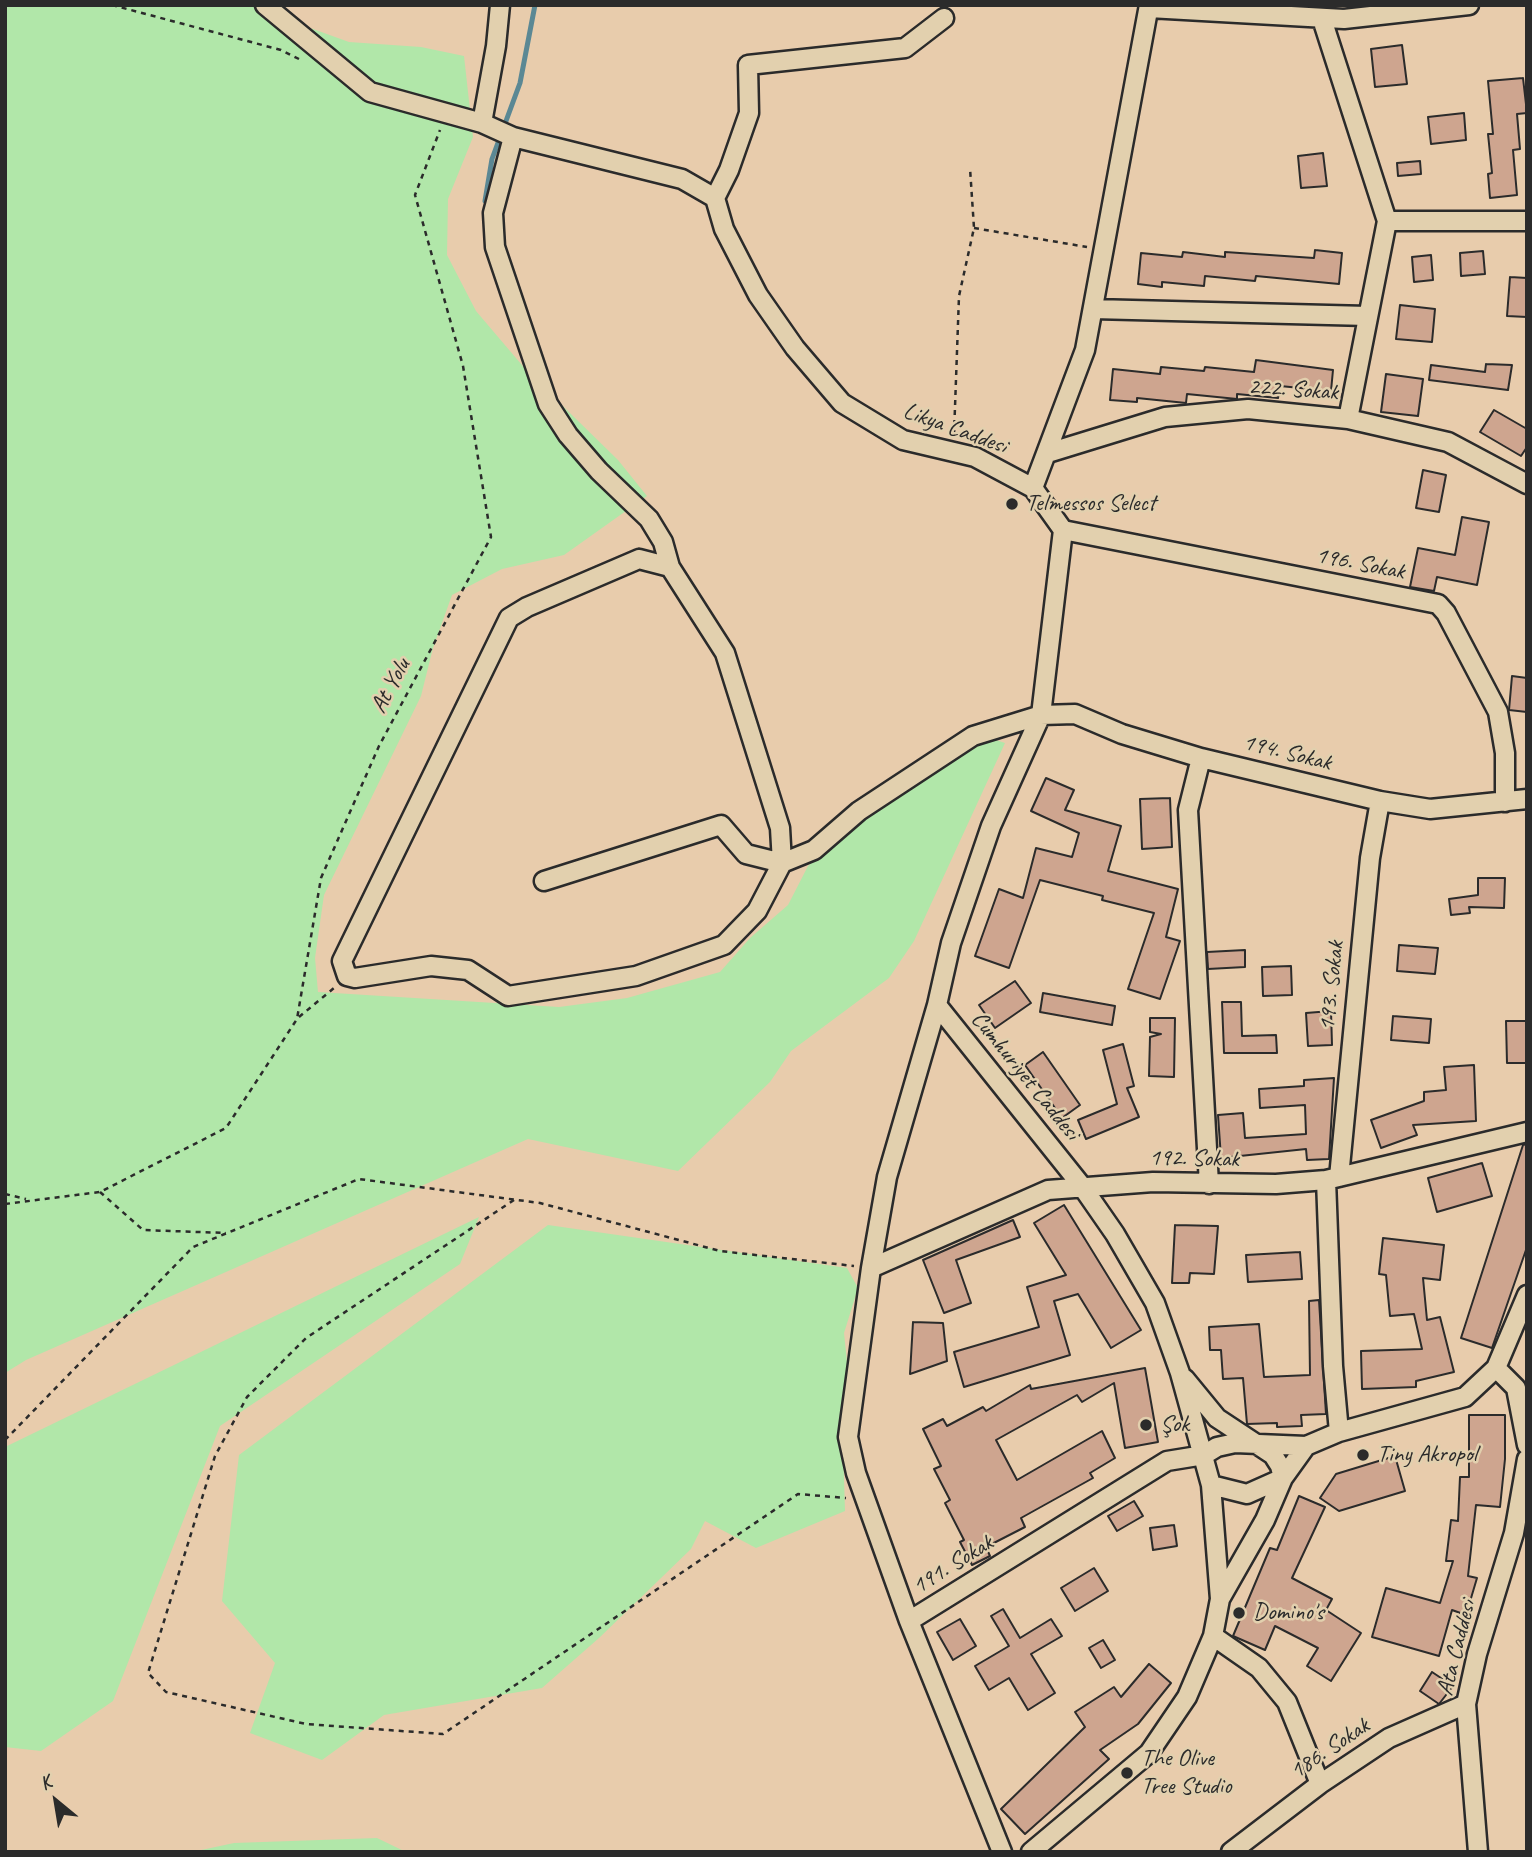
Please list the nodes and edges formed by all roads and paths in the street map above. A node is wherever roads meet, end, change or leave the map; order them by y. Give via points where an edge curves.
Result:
1 (112, 5) edge
2 (265, 5) edge
3 (500, 5) edge
4 (1469, 5) edge
5 (1149, 7) edge
6 (1344, 12) edge
7 (944, 18) dead end
8 (1322, 19) junction
9 (314, 66) dead end
10 (447, 114) junction
11 (498, 131) junction
12 (970, 167) dead end
13 (715, 198) junction
14 (1387, 221) junction
15 (1527, 221) edge
16 (974, 228) junction
17 (1104, 250) junction
18 (1093, 309) junction
19 (1368, 316) junction
20 (1348, 419) junction
21 (953, 452) junction
22 (1048, 453) junction
23 (1527, 484) edge
24 (1033, 488) junction
25 (1063, 530) junction
26 (670, 567) junction
27 (1041, 715) junction
28 (1201, 758) junction
29 (1527, 799) edge
30 (1380, 801) junction
31 (1505, 802) junction
32 (782, 863) junction
33 (544, 881) dead end
34 (347, 976) junction
35 (937, 1005) junction
36 (297, 1019) junction
37 (1527, 1132) edge
38 (1333, 1179) junction
39 (1209, 1184) junction
40 (1082, 1185) junction
41 (100, 1192) junction
42 (5, 1194) edge
43 (29, 1200) junction
44 (514, 1200) junction
45 (5, 1203) edge
46 (227, 1233) junction
47 (871, 1268) junction
48 (1527, 1295) edge
49 (1496, 1368) junction
50 (1180, 1373) junction
51 (1522, 1392) edge
52 (1339, 1432) junction
53 (5, 1440) edge
54 (1253, 1444) junction
55 (1527, 1445) edge
56 (1306, 1446) junction
57 (1204, 1455) junction
58 (1527, 1459) edge
59 (1283, 1478) junction
60 (1211, 1485) junction
61 (866, 1499) junction
62 (1220, 1599) junction
63 (909, 1621) junction
64 (1213, 1636) junction
65 (1466, 1704) junction
66 (1320, 1784) junction
67 (1002, 1852) edge
68 (1031, 1852) edge
69 (1231, 1852) edge
70 (1478, 1852) edge

1 - 9 path via 281,50
2 - 10 street via 370,92
3 - 11 street
4 - 6 street
5 - 8 street
5 - 17 street
6 - 8 street
7 - 13 street via 905,48 748,65 748,113
8 - 14 street
10 - 11 street
10 - 36 path, At Yolu via 415,195 463,366 491,537 379,747 321,878
11 - 13 street via 682,179
11 - 26 street via 495,247 548,404 591,462 649,519 663,542
12 - 16 path
13 - 21 street, Likya Caddesi via 724,229 758,295 842,403 903,440
14 - 15 street
14 - 19 street
16 - 17 path
16 - 21 path via 959,296
17 - 18 street
18 - 19 street
18 - 22 street via 1085,350
19 - 20 street
20 - 22 street, 222. Sokak via 1248,409 1165,417
20 - 23 street, 222. Sokak via 1448,442
21 - 24 street, Likya Caddesi via 975,457
22 - 24 street
24 - 25 street, Likya Caddesi
25 - 27 street
25 - 31 street, 196. Sokak via 1438,604 1498,712 1505,753
26 - 32 street via 725,653 780,828
26 - 34 street via 639,559 509,618 342,961
27 - 28 street, 194. Sokak via 1075,714
27 - 32 street, 194. Sokak via 973,736 859,811 814,850
27 - 35 street, Cumhuriyet Caddesi via 991,826 951,943
28 - 30 street, 194. Sokak
28 - 39 street via 1188,810
29 - 31 street, 194. Sokak
30 - 31 street, 194. Sokak via 1430,809
30 - 38 street, 193. Sokak
32 - 33 street via 746,854 721,825
32 - 34 street via 757,912 724,945 636,976 508,996 468,970 431,966
34 - 36 path
35 - 40 street, Cumhuriyet Caddesi
35 - 47 street via 887,1177
36 - 41 path, At Yolu via 226,1128
37 - 38 street, 192. Sokak
38 - 39 street, 192. Sokak
38 - 52 street, 193. Sokak
39 - 40 street, 192. Sokak
40 - 47 street, 192. Sokak via 1048,1190
40 - 50 street, Cumhuriyet Caddesi via 1155,1303
41 - 43 path
41 - 46 path via 142,1230
42 - 43 path
43 - 45 path
44 - 46 path via 359,1179
44 - 47 path via 720,1251
44 - 61 path via 306,1338 247,1397 215,1456 148,1673 166,1692 306,1724 443,1734 798,1494
46 - 53 path via 193,1247
47 - 61 street via 848,1437
48 - 49 street
49 - 51 street
49 - 52 street via 1465,1398
50 - 54 street via 1217,1418
50 - 57 street, Cumhuriyet Caddesi
51 - 55 street
52 - 56 street
54 - 56 street
54 - 57 street via 1217,1447
54 - 59 street via 1273,1455
56 - 59 street
57 - 60 street, Cumhuriyet Caddesi
57 - 63 street, 191. Sokak via 1167,1461
58 - 65 street, Ata Caddesi via 1514,1533
59 - 60 street via 1247,1494
59 - 62 street
60 - 62 street, Cumhuriyet Caddesi
61 - 63 street
62 - 64 street, Cumhuriyet Caddesi
63 - 67 street, 191. Sokak
64 - 66 street via 1259,1668 1287,1702
64 - 68 street, Cumhuriyet Caddesi via 1187,1697 1149,1753
65 - 66 street, 186. Sokak via 1389,1738
65 - 70 street, Ata Caddesi
66 - 69 street, 186. Sokak

